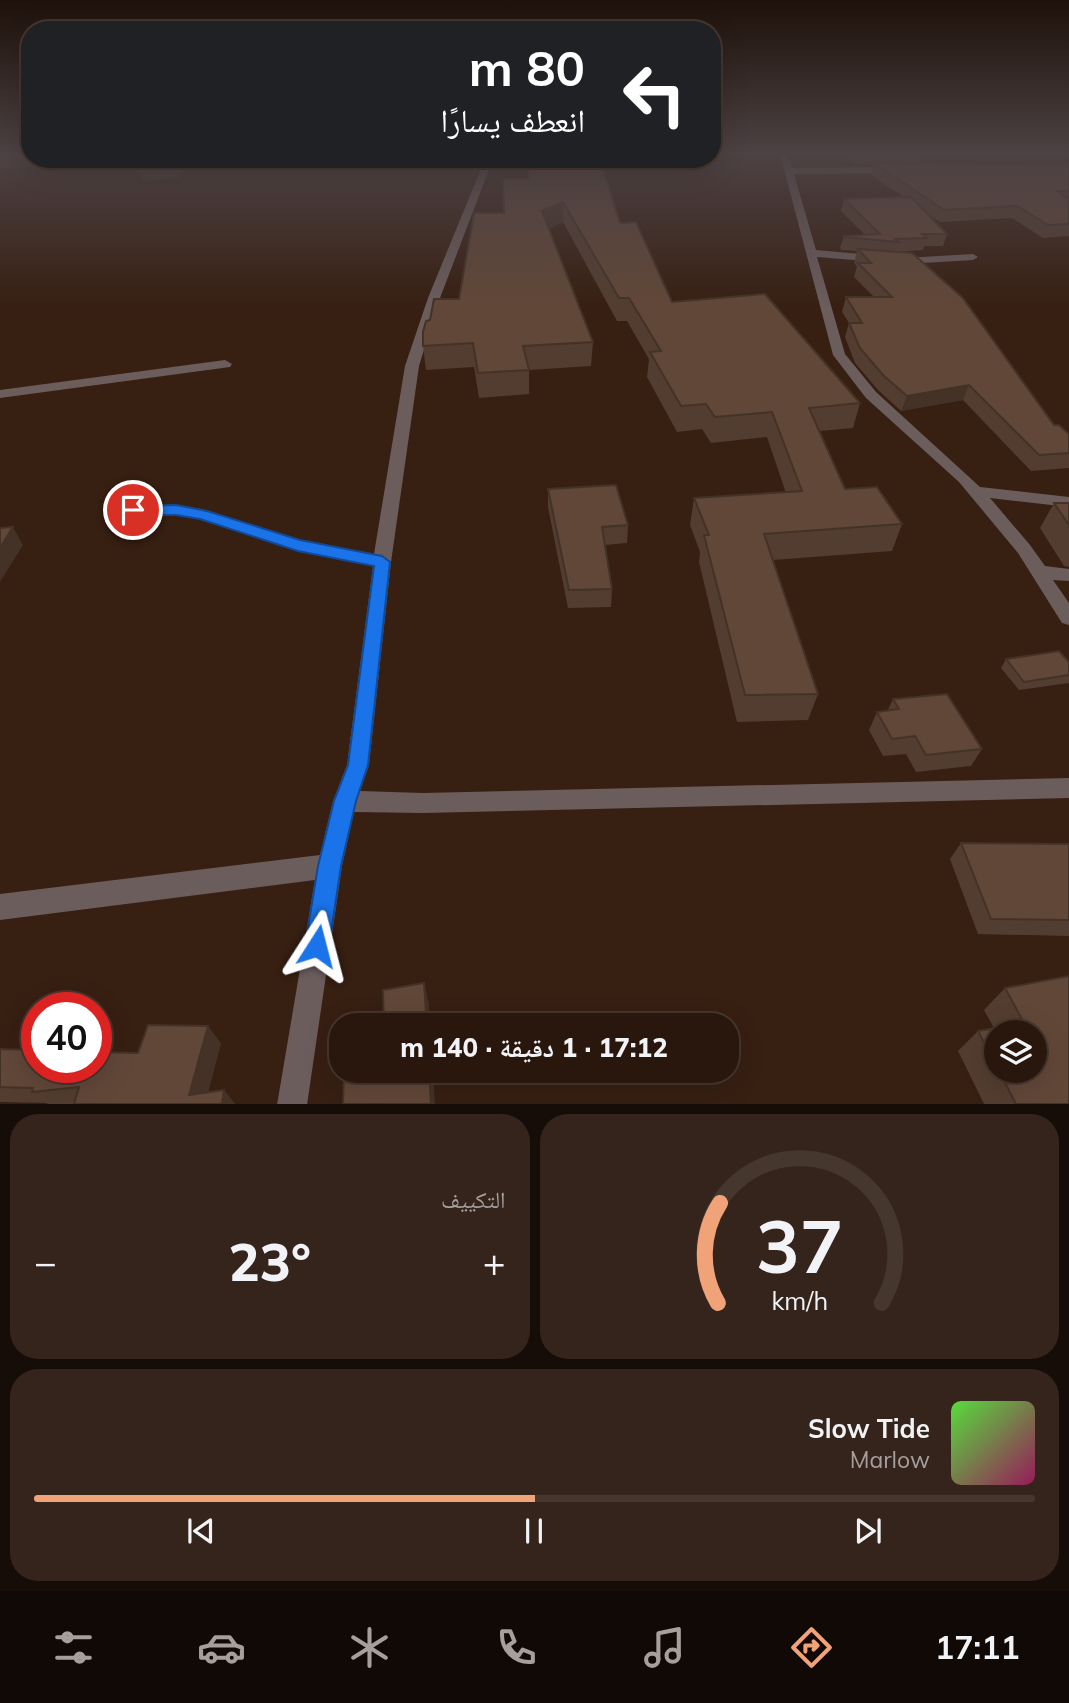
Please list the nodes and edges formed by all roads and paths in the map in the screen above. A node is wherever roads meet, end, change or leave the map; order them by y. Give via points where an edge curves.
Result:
1 (471, 206) edge
2 (798, 206) edge
3 (811, 253) junction
4 (972, 257) dead end
5 (225, 364) dead end
6 (0, 394) edge
7 (975, 491) junction
8 (1069, 502) edge
9 (111, 510) dead end
10 (382, 562) junction
11 (1039, 572) junction
12 (1069, 575) edge
13 (1069, 618) edge
14 (1069, 788) edge
15 (345, 801) junction
16 (330, 866) junction
17 (0, 907) edge
18 (292, 1104) edge

1 - 10 street via 412,366
2 - 3 street
3 - 4 street via 905,261
3 - 7 street via 839,355 871,395
5 - 6 street
7 - 8 street
7 - 11 street
9 - 10 street via 202,514 298,545
10 - 15 street via 358,765
11 - 12 street
11 - 13 street
14 - 15 street via 436,803
15 - 16 street
16 - 17 street
16 - 18 street

